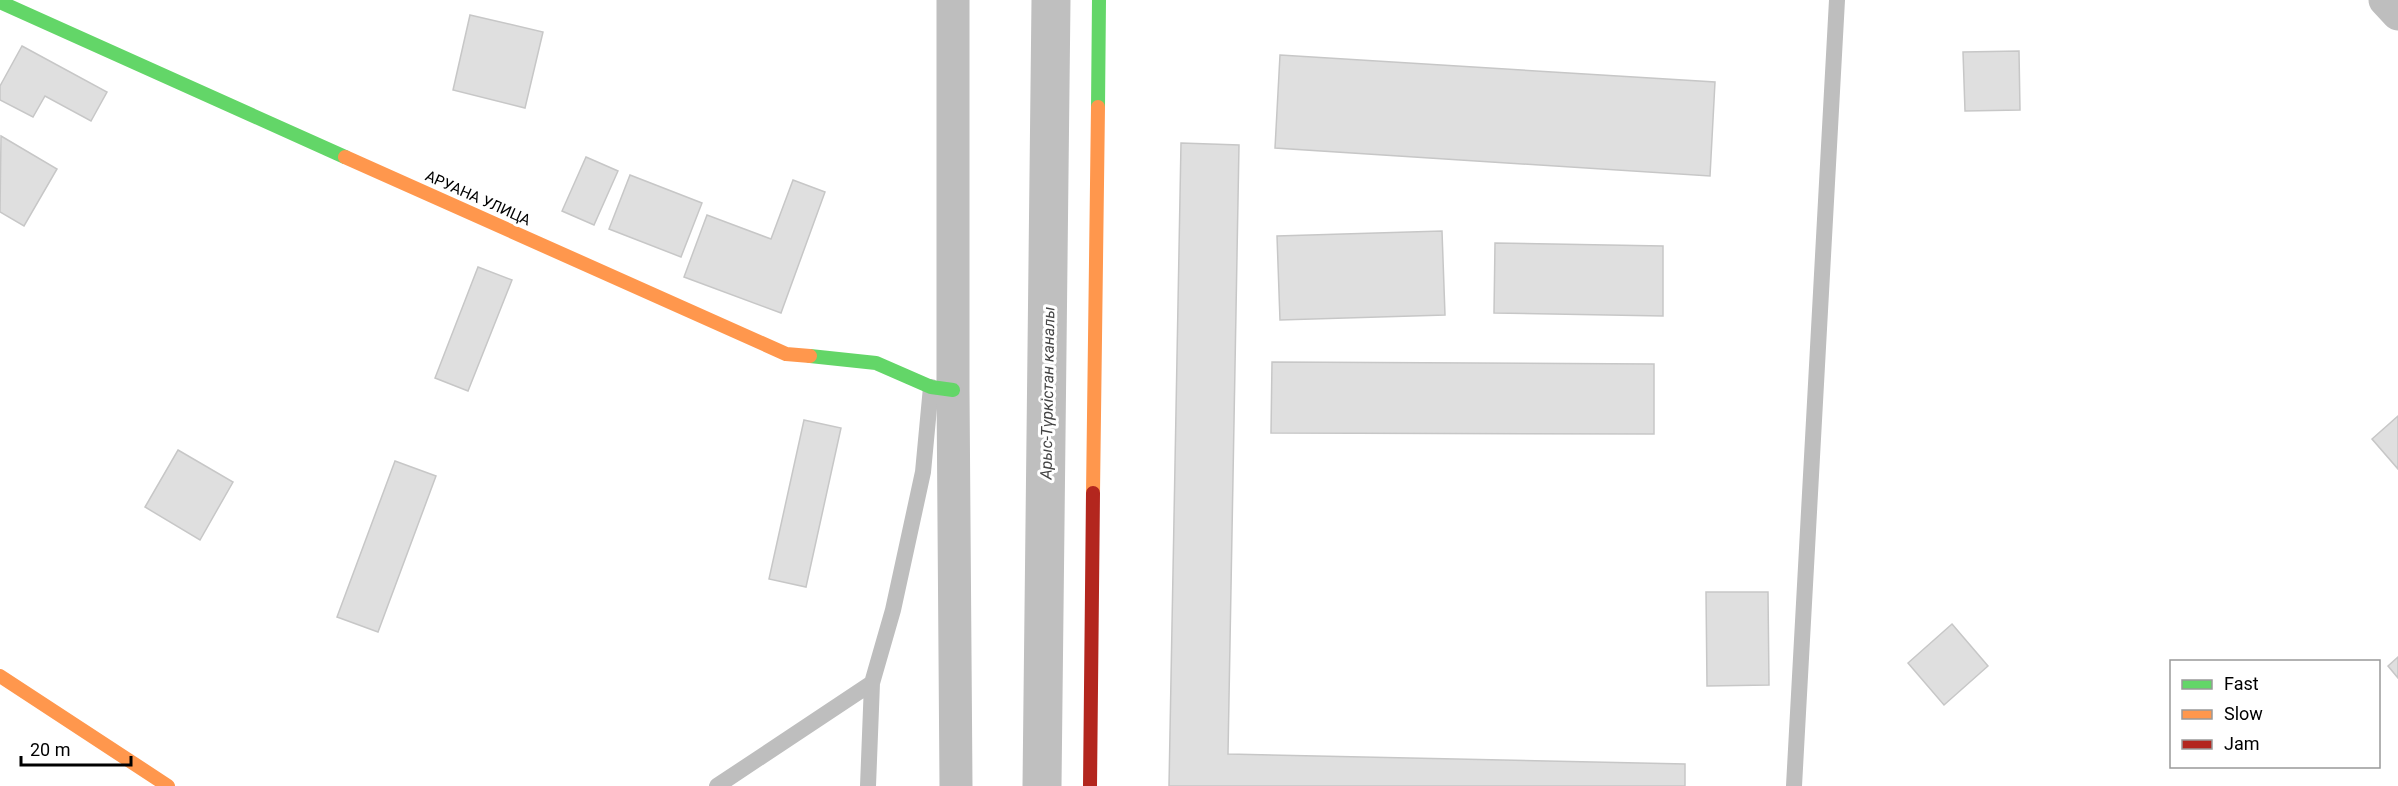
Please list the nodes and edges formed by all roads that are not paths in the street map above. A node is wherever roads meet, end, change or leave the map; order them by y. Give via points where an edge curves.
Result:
1 (953, 0) edge
2 (1099, 0) edge
3 (1837, 0) edge
4 (2385, 0) edge
5 (0, 2) edge
6 (2398, 14) edge
7 (942, 388) junction
8 (0, 676) edge
9 (872, 683) junction
10 (168, 786) edge
11 (717, 786) edge
12 (868, 786) edge
13 (956, 786) edge
14 (1090, 786) edge
15 (1794, 786) edge

1 - 7 street
2 - 14 street
3 - 15 lane
4 - 6 street
5 - 7 street, АРУАНА УЛИЦА via 786,354 876,363
7 - 9 lane via 893,610
7 - 13 street
8 - 10 street
9 - 11 lane
9 - 12 lane

